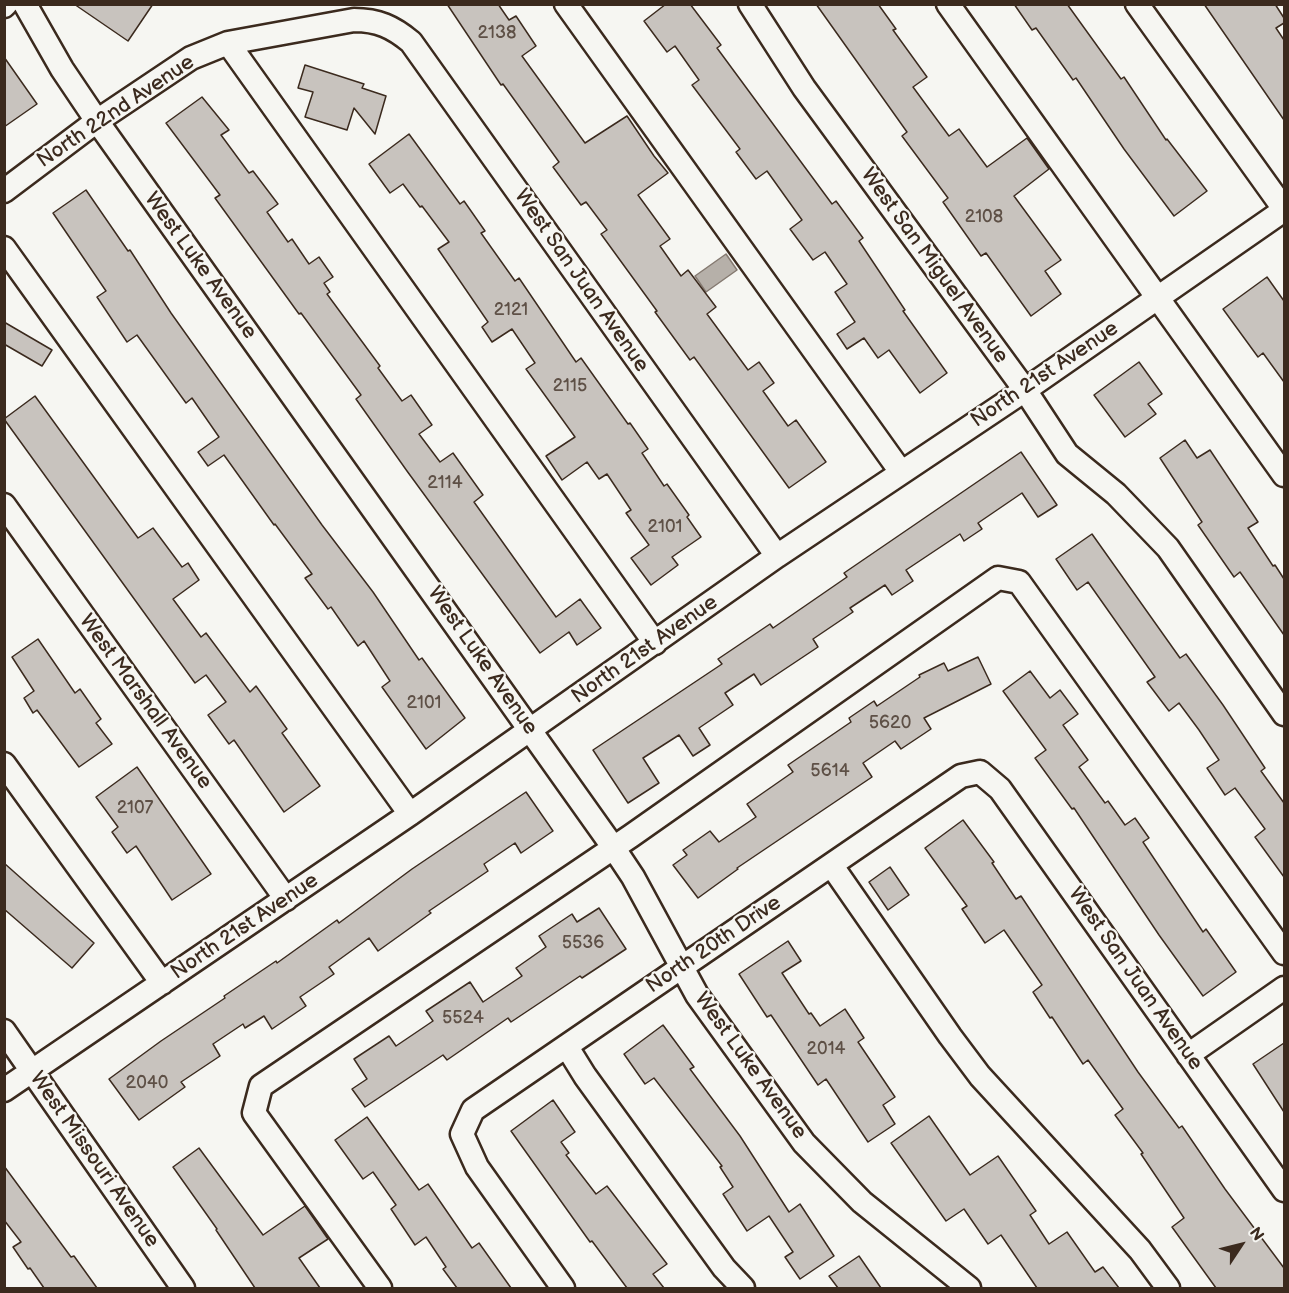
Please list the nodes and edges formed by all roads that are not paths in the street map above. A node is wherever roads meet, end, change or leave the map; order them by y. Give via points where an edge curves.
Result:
1 (25, 4) edge
2 (566, 4) edge
3 (750, 4) edge
4 (948, 4) edge
5 (1137, 4) edge
6 (373, 20) joint
7 (228, 43) junction
8 (97, 121) junction
9 (4, 190) edge
10 (1284, 209) edge
11 (4, 248) edge
12 (1158, 297) junction
13 (1025, 390) junction
14 (901, 472) junction
15 (1284, 475) edge
16 (4, 505) edge
17 (777, 556) junction
18 (655, 643) junction
19 (1284, 714) edge
20 (531, 730) junction
21 (4, 764) edge
22 (980, 772) joint
23 (410, 814) junction
24 (614, 847) junction
25 (832, 866) junction
26 (286, 899) junction
27 (1284, 952) edge
28 (681, 967) junction
29 (162, 983) junction
30 (1284, 988) edge
31 (4, 1031) edge
32 (567, 1047) junction
33 (1188, 1054) junction
34 (32, 1071) junction
35 (4, 1090) edge
36 (1284, 1190) edge
37 (183, 1288) edge
38 (380, 1288) edge
39 (563, 1288) edge
40 (743, 1288) edge
41 (969, 1288) edge
42 (1168, 1288) edge

1 - 8 street, West Luke Avenue
2 - 14 street
3 - 13 street, West San Miguel Avenue via 804,88
4 - 12 street
5 - 10 street
6 - 7 street, North 22nd Avenue
6 - 17 street, West San Juan Avenue via 397,30 411,42
7 - 8 street, North 22nd Avenue via 191,58
7 - 18 street
8 - 9 street, North 22nd Avenue
8 - 20 street, West Luke Avenue
10 - 12 street, North 21st Avenue
11 - 23 street
12 - 13 street, North 21st Avenue
12 - 15 street
13 - 14 street, North 21st Avenue
13 - 19 street, West San Miguel Avenue via 1067,454 1116,494 1168,548
14 - 17 street, North 21st Avenue
16 - 26 street, West Marshall Avenue
17 - 18 street, North 21st Avenue
18 - 20 street, North 21st Avenue
20 - 23 street, North 21st Avenue
20 - 24 street, West Luke Avenue
21 - 29 street
22 - 25 street, North 20th Drive via 960,776
22 - 33 street, West San Juan Avenue via 1000,789
23 - 26 street, North 21st Avenue
24 - 27 street via 998,578 1019,582
24 - 28 street, West Luke Avenue
24 - 38 street via 261,1086 254,1113
25 - 28 street, North 20th Drive
25 - 42 street via 980,1076 1140,1250
26 - 29 street, North 21st Avenue
28 - 32 street, North 20th Drive
28 - 41 street, West Luke Avenue via 804,1143 862,1202
29 - 34 street, North 21st Avenue
30 - 33 street
31 - 34 street, West Missouri Avenue
32 - 39 street, North 20th Drive via 473,1110 462,1134 477,1167
32 - 40 street via 724,1268
33 - 36 street, West San Juan Avenue
34 - 35 street, North 21st Avenue
34 - 37 street, West Missouri Avenue

